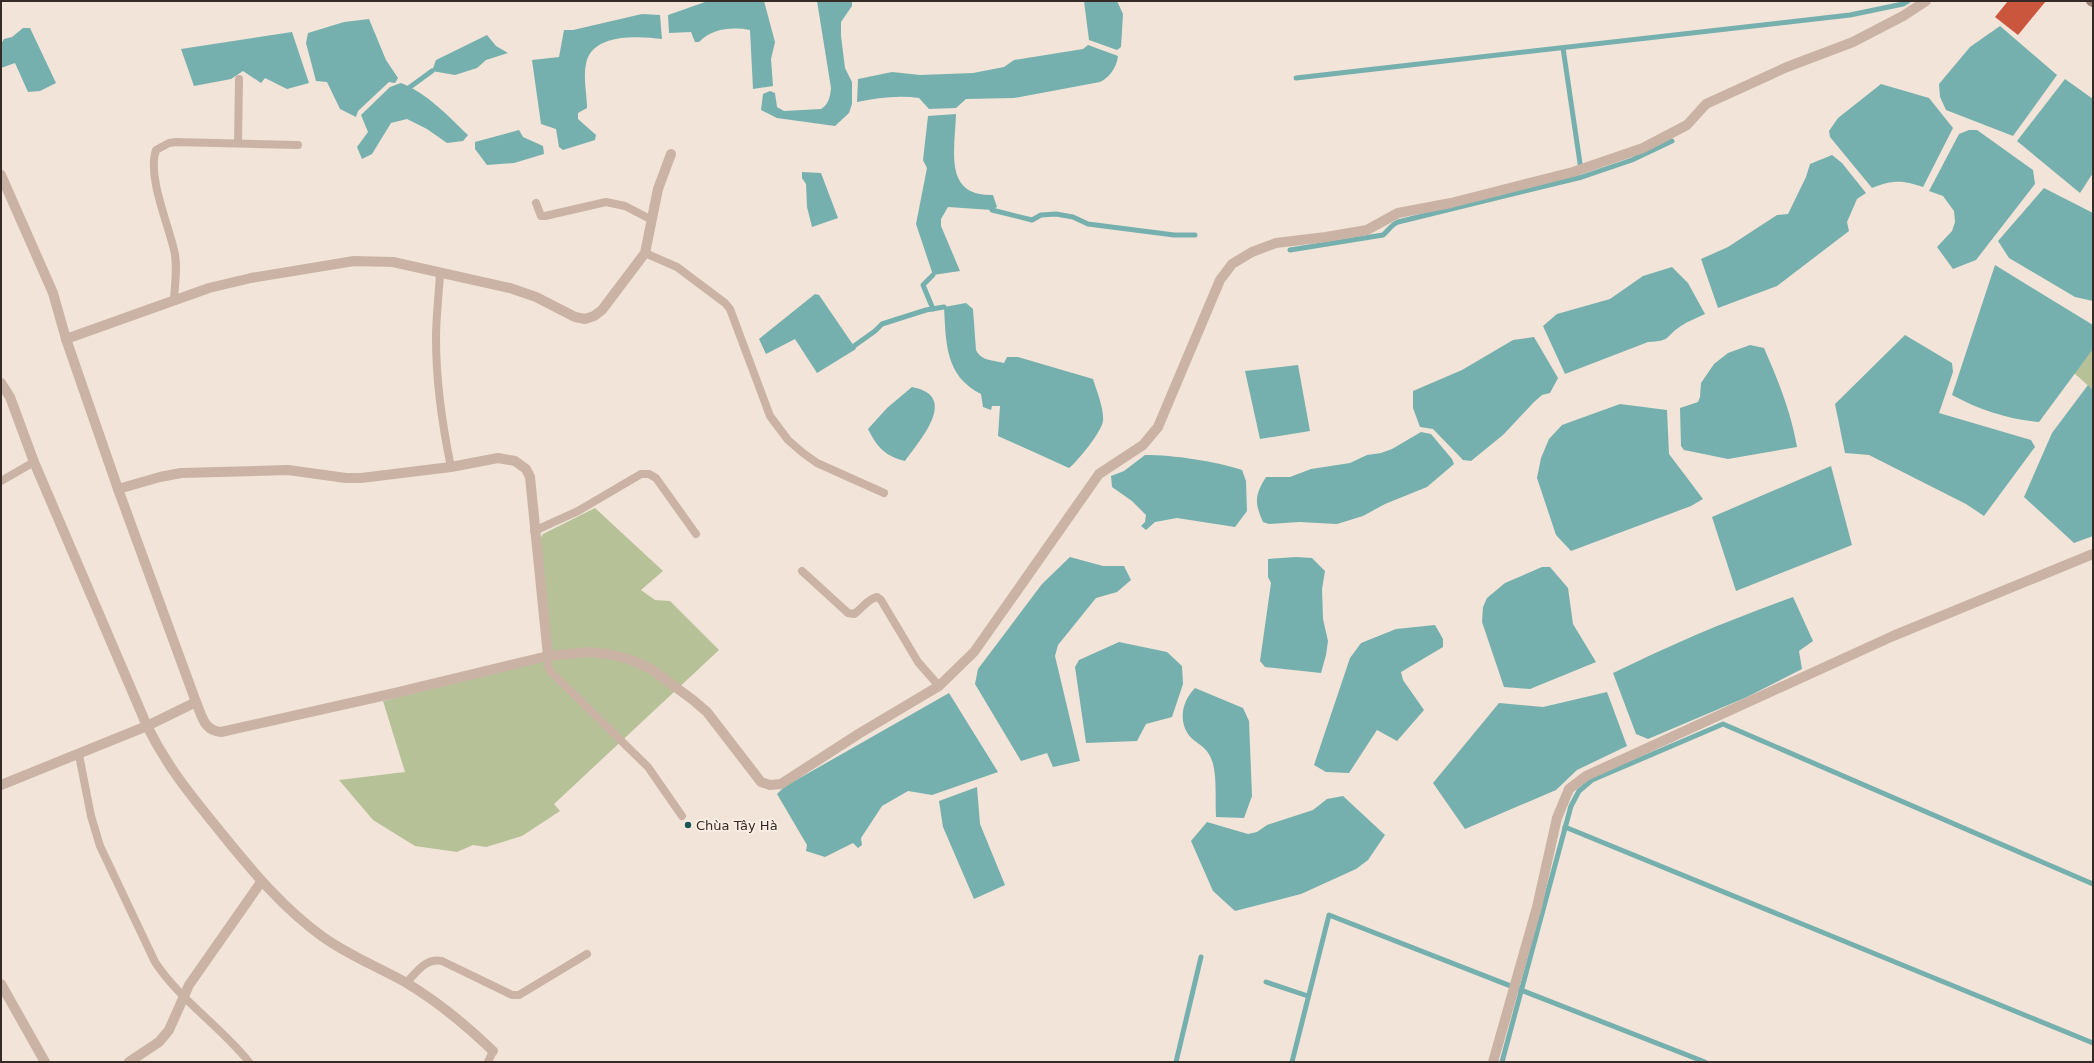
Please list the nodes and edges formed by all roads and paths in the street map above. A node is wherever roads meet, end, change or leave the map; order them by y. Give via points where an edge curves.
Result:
1 (1926, 1) edge
2 (239, 79) dead end
3 (238, 143) junction
4 (298, 145) dead end
5 (671, 154) dead end
6 (1, 176) edge
7 (536, 204) dead end
8 (652, 220) junction
9 (645, 253) junction
10 (440, 273) junction
11 (174, 299) junction
12 (66, 339) junction
13 (1, 383) edge
14 (34, 462) junction
15 (450, 467) junction
16 (1, 481) edge
17 (118, 489) junction
18 (884, 492) dead end
19 (534, 531) junction
20 (696, 534) dead end
21 (2093, 554) edge
22 (802, 571) dead end
23 (548, 656) junction
24 (939, 686) junction
25 (196, 702) junction
26 (147, 726) junction
27 (78, 755) junction
28 (1, 785) edge
29 (682, 816) dead end
30 (261, 882) junction
31 (587, 954) dead end
32 (406, 983) junction
33 (1, 984) edge
34 (184, 997) junction
35 (493, 1051) joint
36 (45, 1062) edge
37 (129, 1062) edge
38 (249, 1062) edge
39 (488, 1062) edge
40 (1493, 1062) edge

1 - 24 street via 1853,42 1787,67 1706,104 1687,125 1643,148 1573,172 1451,203 1398,213 1367,230 1276,243 1252,252 1232,264 1220,280 1151,437 1098,474 974,652
2 - 3 lane
3 - 4 lane
3 - 11 lane via 176,142 156,150 153,164 176,265
5 - 8 street via 661,176
6 - 12 street via 53,293
7 - 8 lane via 541,216 545,216 595,204 617,203
8 - 9 street
9 - 10 street via 602,310 585,319 575,317 524,292
9 - 18 lane via 677,267 730,309 770,416 788,440 818,463
10 - 11 street via 393,262 354,261 251,278
10 - 15 lane via 436,337 441,410
11 - 12 street
12 - 17 street
13 - 14 street via 10,397
14 - 16 lane
14 - 26 street
15 - 17 street via 361,478 288,470 181,473
15 - 19 street via 498,458 511,459 522,466 530,477
17 - 25 street
19 - 20 lane via 578,512 641,474 649,474 656,478
19 - 23 street
21 - 40 street via 1893,636 1586,776 1569,789 1557,818 1537,907
22 - 24 lane via 848,613 854,614 871,598 881,600 918,662
23 - 24 street via 588,652 608,654 629,659 651,669 707,712 753,774 761,782 770,785 781,784
23 - 25 street via 221,732 213,732 206,726
23 - 29 lane via 550,672 648,767
25 - 26 street
26 - 27 street
26 - 30 street via 182,786
27 - 28 street
27 - 34 lane via 91,816 112,874 155,962
30 - 32 street via 323,937
30 - 34 street via 189,985
31 - 32 lane via 519,995 512,995 442,961 433,960 426,962
32 - 35 street via 458,1018
33 - 36 street
34 - 37 street via 170,1030 159,1042
34 - 38 lane via 237,1046
35 - 39 lane

